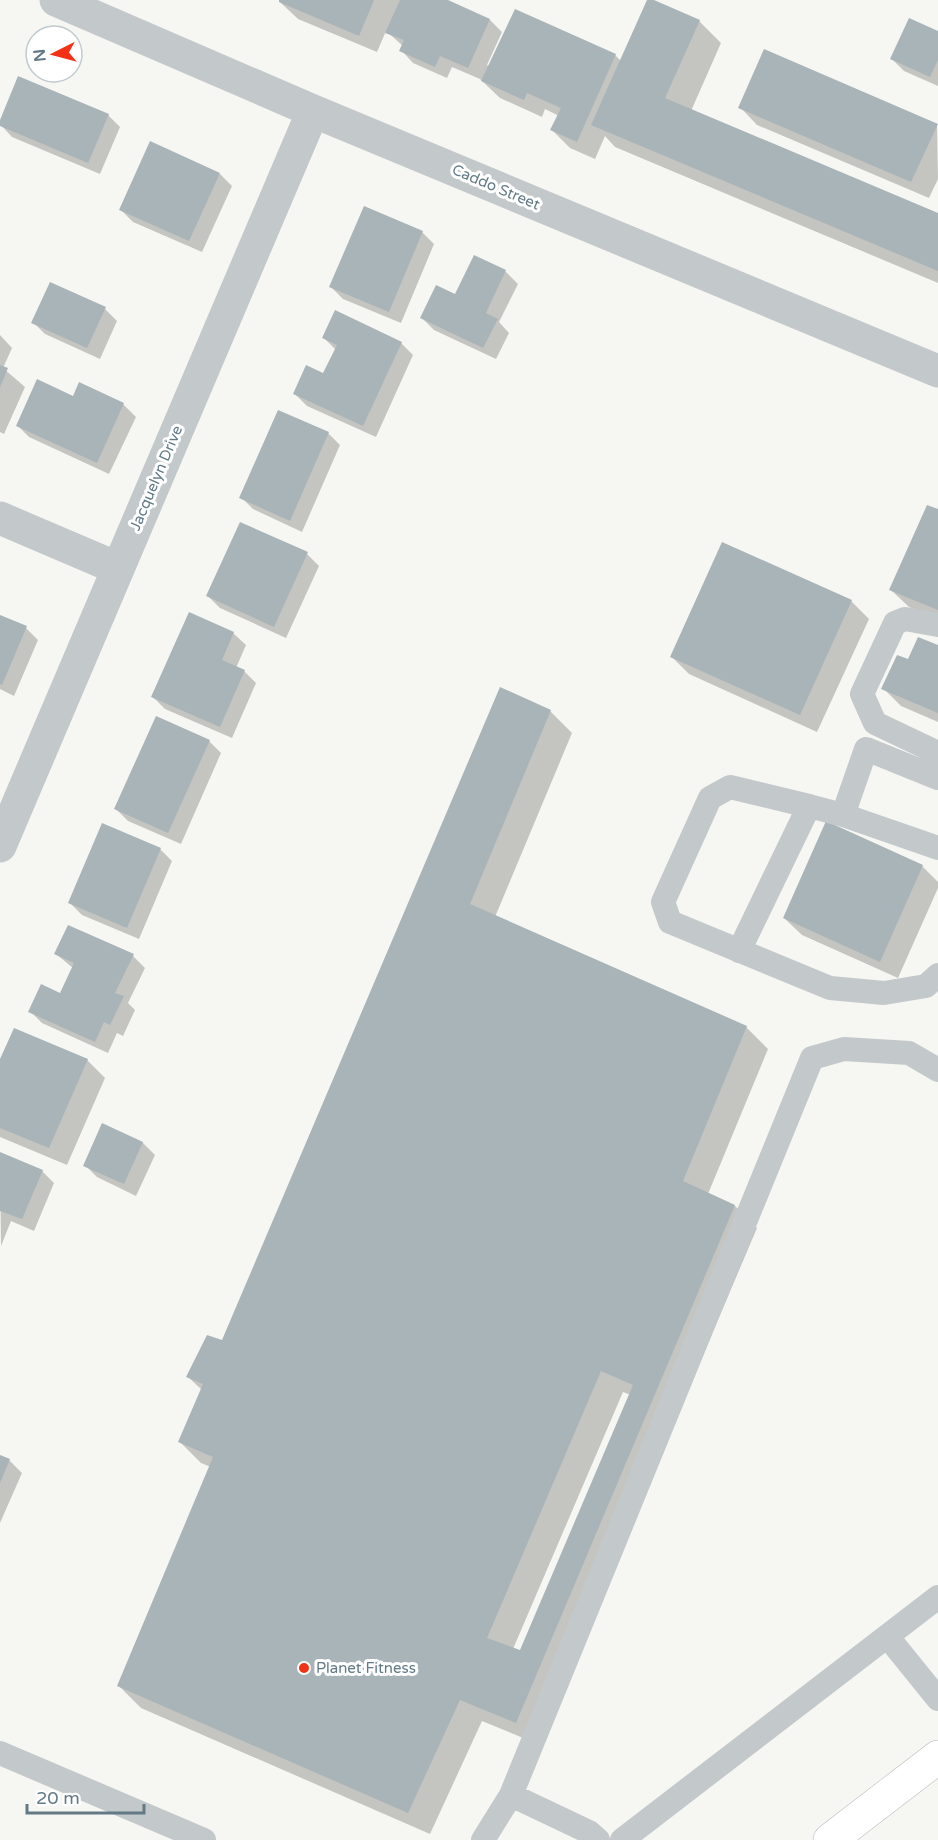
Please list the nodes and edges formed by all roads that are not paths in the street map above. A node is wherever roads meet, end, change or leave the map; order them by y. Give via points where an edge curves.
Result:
1 (56, 0) edge
2 (313, 111) junction
3 (938, 371) edge
4 (0, 518) edge
5 (117, 568) junction
6 (938, 625) edge
7 (875, 723) junction
8 (866, 749) junction
9 (938, 753) edge
10 (938, 778) edge
11 (809, 806) junction
12 (843, 815) junction
13 (0, 846) edge
14 (938, 848) edge
15 (739, 951) junction
16 (938, 975) edge
17 (938, 1070) edge
18 (938, 1597) edge
19 (887, 1636) junction
20 (938, 1699) edge
21 (0, 1753) edge
22 (938, 1757) edge
23 (511, 1795) junction
24 (842, 1836) edge
25 (204, 1840) edge
26 (483, 1840) edge
27 (598, 1840) edge
28 (622, 1840) edge

1 - 2 street, Caddo Street
2 - 3 street, Caddo Street
2 - 5 street, Jacquelyn Drive
4 - 5 street
5 - 13 street, Jacquelyn Drive
6 - 7 lane via 905,618 895,622 862,694
7 - 8 lane
7 - 9 lane
8 - 10 lane
8 - 12 lane
11 - 12 lane
11 - 15 lane
11 - 15 lane via 730,787 710,798 663,902 670,922
12 - 14 lane
15 - 16 lane via 830,988 884,993 926,986
17 - 23 lane via 909,1053 844,1048 812,1058
18 - 19 lane
19 - 20 lane
19 - 28 lane
21 - 25 lane
22 - 24 main road
23 - 26 lane
23 - 27 lane

